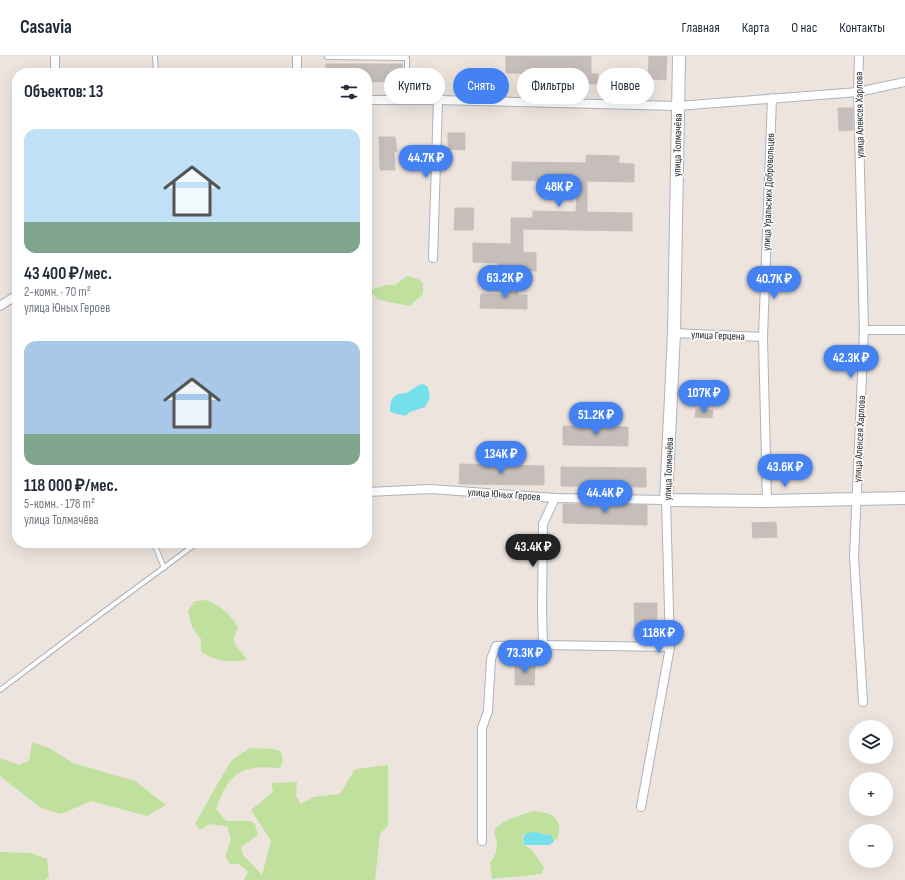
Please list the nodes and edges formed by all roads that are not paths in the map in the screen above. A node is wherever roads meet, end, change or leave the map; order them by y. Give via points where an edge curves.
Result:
1 (55, 56) edge
2 (156, 56) edge
3 (297, 56) edge
4 (679, 56) edge
5 (859, 56) edge
6 (326, 57) dead end
7 (55, 68) edge
8 (156, 68) edge
9 (297, 68) edge
10 (407, 68) edge
11 (905, 82) edge
12 (858, 92) junction
13 (772, 98) junction
14 (445, 100) edge
15 (384, 101) edge
16 (372, 102) edge
17 (438, 104) edge
18 (678, 106) junction
19 (434, 258) dead end
20 (12, 298) edge
21 (0, 306) edge
22 (864, 330) junction
23 (905, 330) edge
24 (674, 333) junction
25 (763, 337) junction
26 (372, 492) edge
27 (555, 498) junction
28 (856, 498) junction
29 (905, 498) edge
30 (666, 500) junction
31 (767, 501) junction
32 (156, 548) edge
33 (190, 548) edge
34 (164, 568) junction
35 (543, 645) junction
36 (670, 648) junction
37 (0, 690) edge
38 (863, 702) dead end
39 (641, 807) dead end
40 (482, 841) dead end

1 - 7 street
2 - 8 lane
3 - 9 street
4 - 18 street, улица Толмачёва
5 - 12 street, улица Алексея Харлова
6 - 10 lane via 407,58
11 - 12 street
12 - 13 street
12 - 22 street, улица Алексея Харлова
13 - 18 street
13 - 25 street, улица Уральских Добровольцев
14 - 18 street
15 - 16 street
17 - 19 street
18 - 24 street, улица Толмачёва
20 - 21 street
22 - 23 street
22 - 28 street, улица Алексея Харлова
24 - 25 street, улица Герцена
24 - 30 street, улица Толмачёва
25 - 31 street, улица Уральских Добровольцев
26 - 27 street, улица Юных Героев via 430,489
27 - 30 street, улица Юных Героев
27 - 35 street via 543,524
28 - 29 street, улица Юных Героев
28 - 31 street, улица Юных Героев
28 - 38 street, улица Алексея Харлова via 854,557
30 - 31 street, улица Юных Героев
30 - 36 street, улица Толмачёва
32 - 34 lane
33 - 34 lane
34 - 37 lane
35 - 36 street
35 - 40 street via 496,646 491,659 488,711 482,728
36 - 39 street, улица Толмачёва

